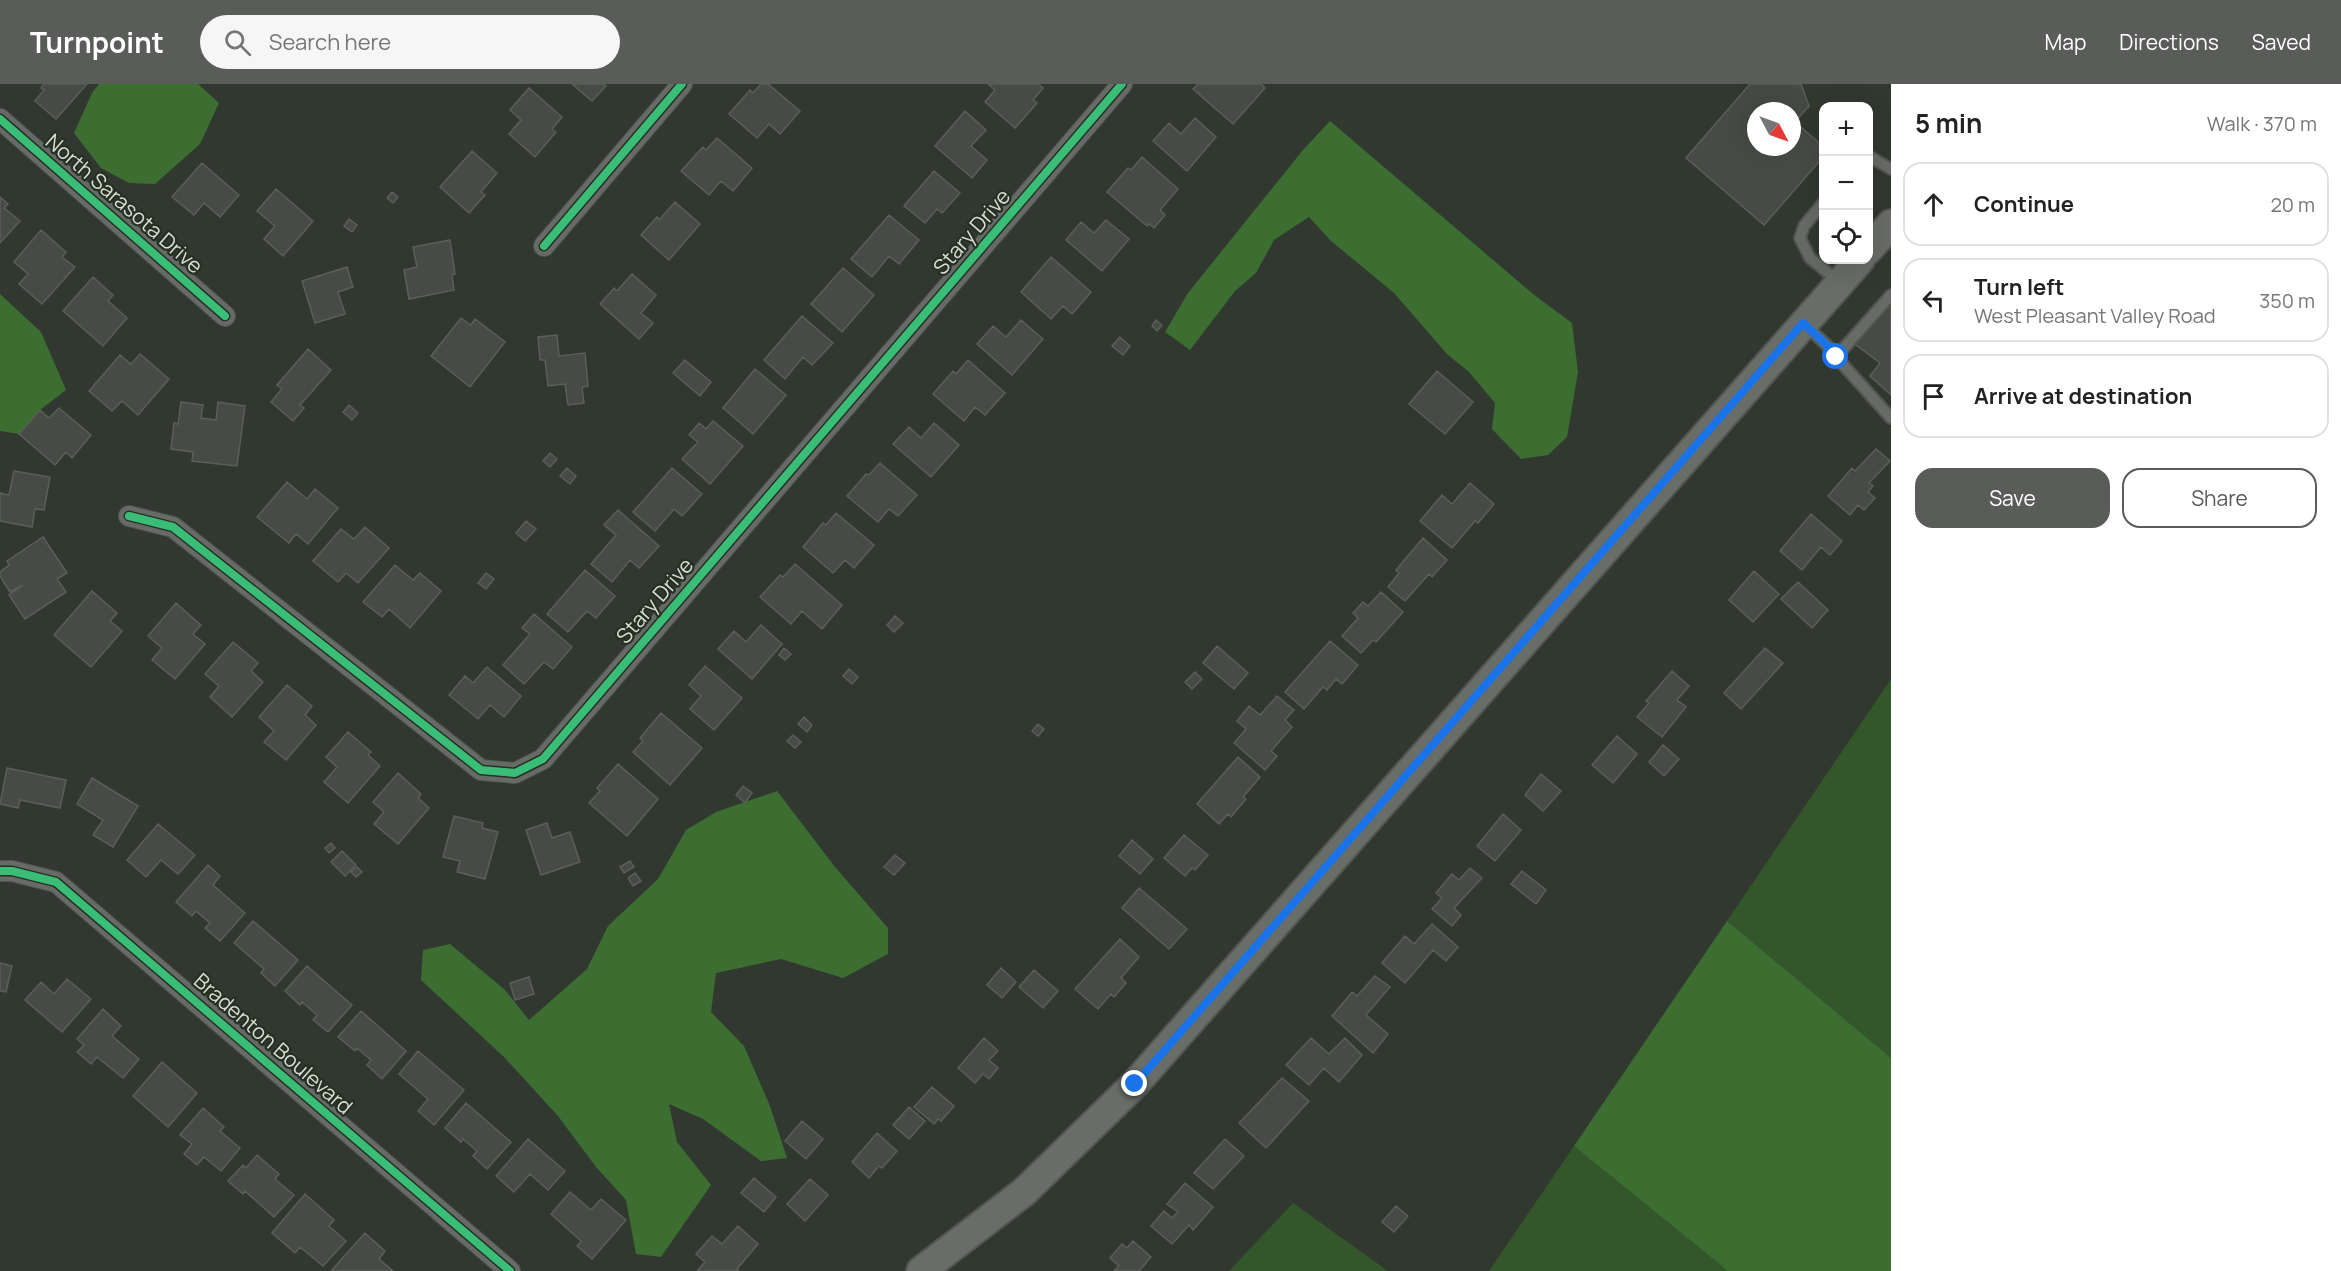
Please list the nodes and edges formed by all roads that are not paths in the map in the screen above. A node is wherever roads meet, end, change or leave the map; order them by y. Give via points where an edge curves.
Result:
1 (682, 84) edge
2 (1122, 84) edge
3 (0, 119) edge
4 (1873, 159) edge
5 (1891, 169) edge
6 (1819, 208) edge
7 (1891, 224) edge
8 (1873, 244) edge
9 (544, 246) dead end
10 (1857, 264) edge
11 (1840, 283) junction
12 (1891, 295) edge
13 (225, 316) dead end
14 (1803, 323) junction
15 (1836, 357) junction
16 (1891, 418) edge
17 (129, 516) dead end
18 (0, 871) edge
19 (510, 1271) edge
20 (921, 1271) edge

1 - 9 street
2 - 17 street, Stary Drive via 543,759 515,773 481,770 173,527
3 - 13 street, North Sarasota Drive
4 - 5 lane
6 - 11 lane via 1804,226 1800,238 1810,258
7 - 8 main road
10 - 11 main road
11 - 14 main road
12 - 15 lane
14 - 15 lane
14 - 20 main road via 1135,1084 1024,1192
15 - 16 lane
18 - 19 street, Bradenton Boulevard via 56,882

